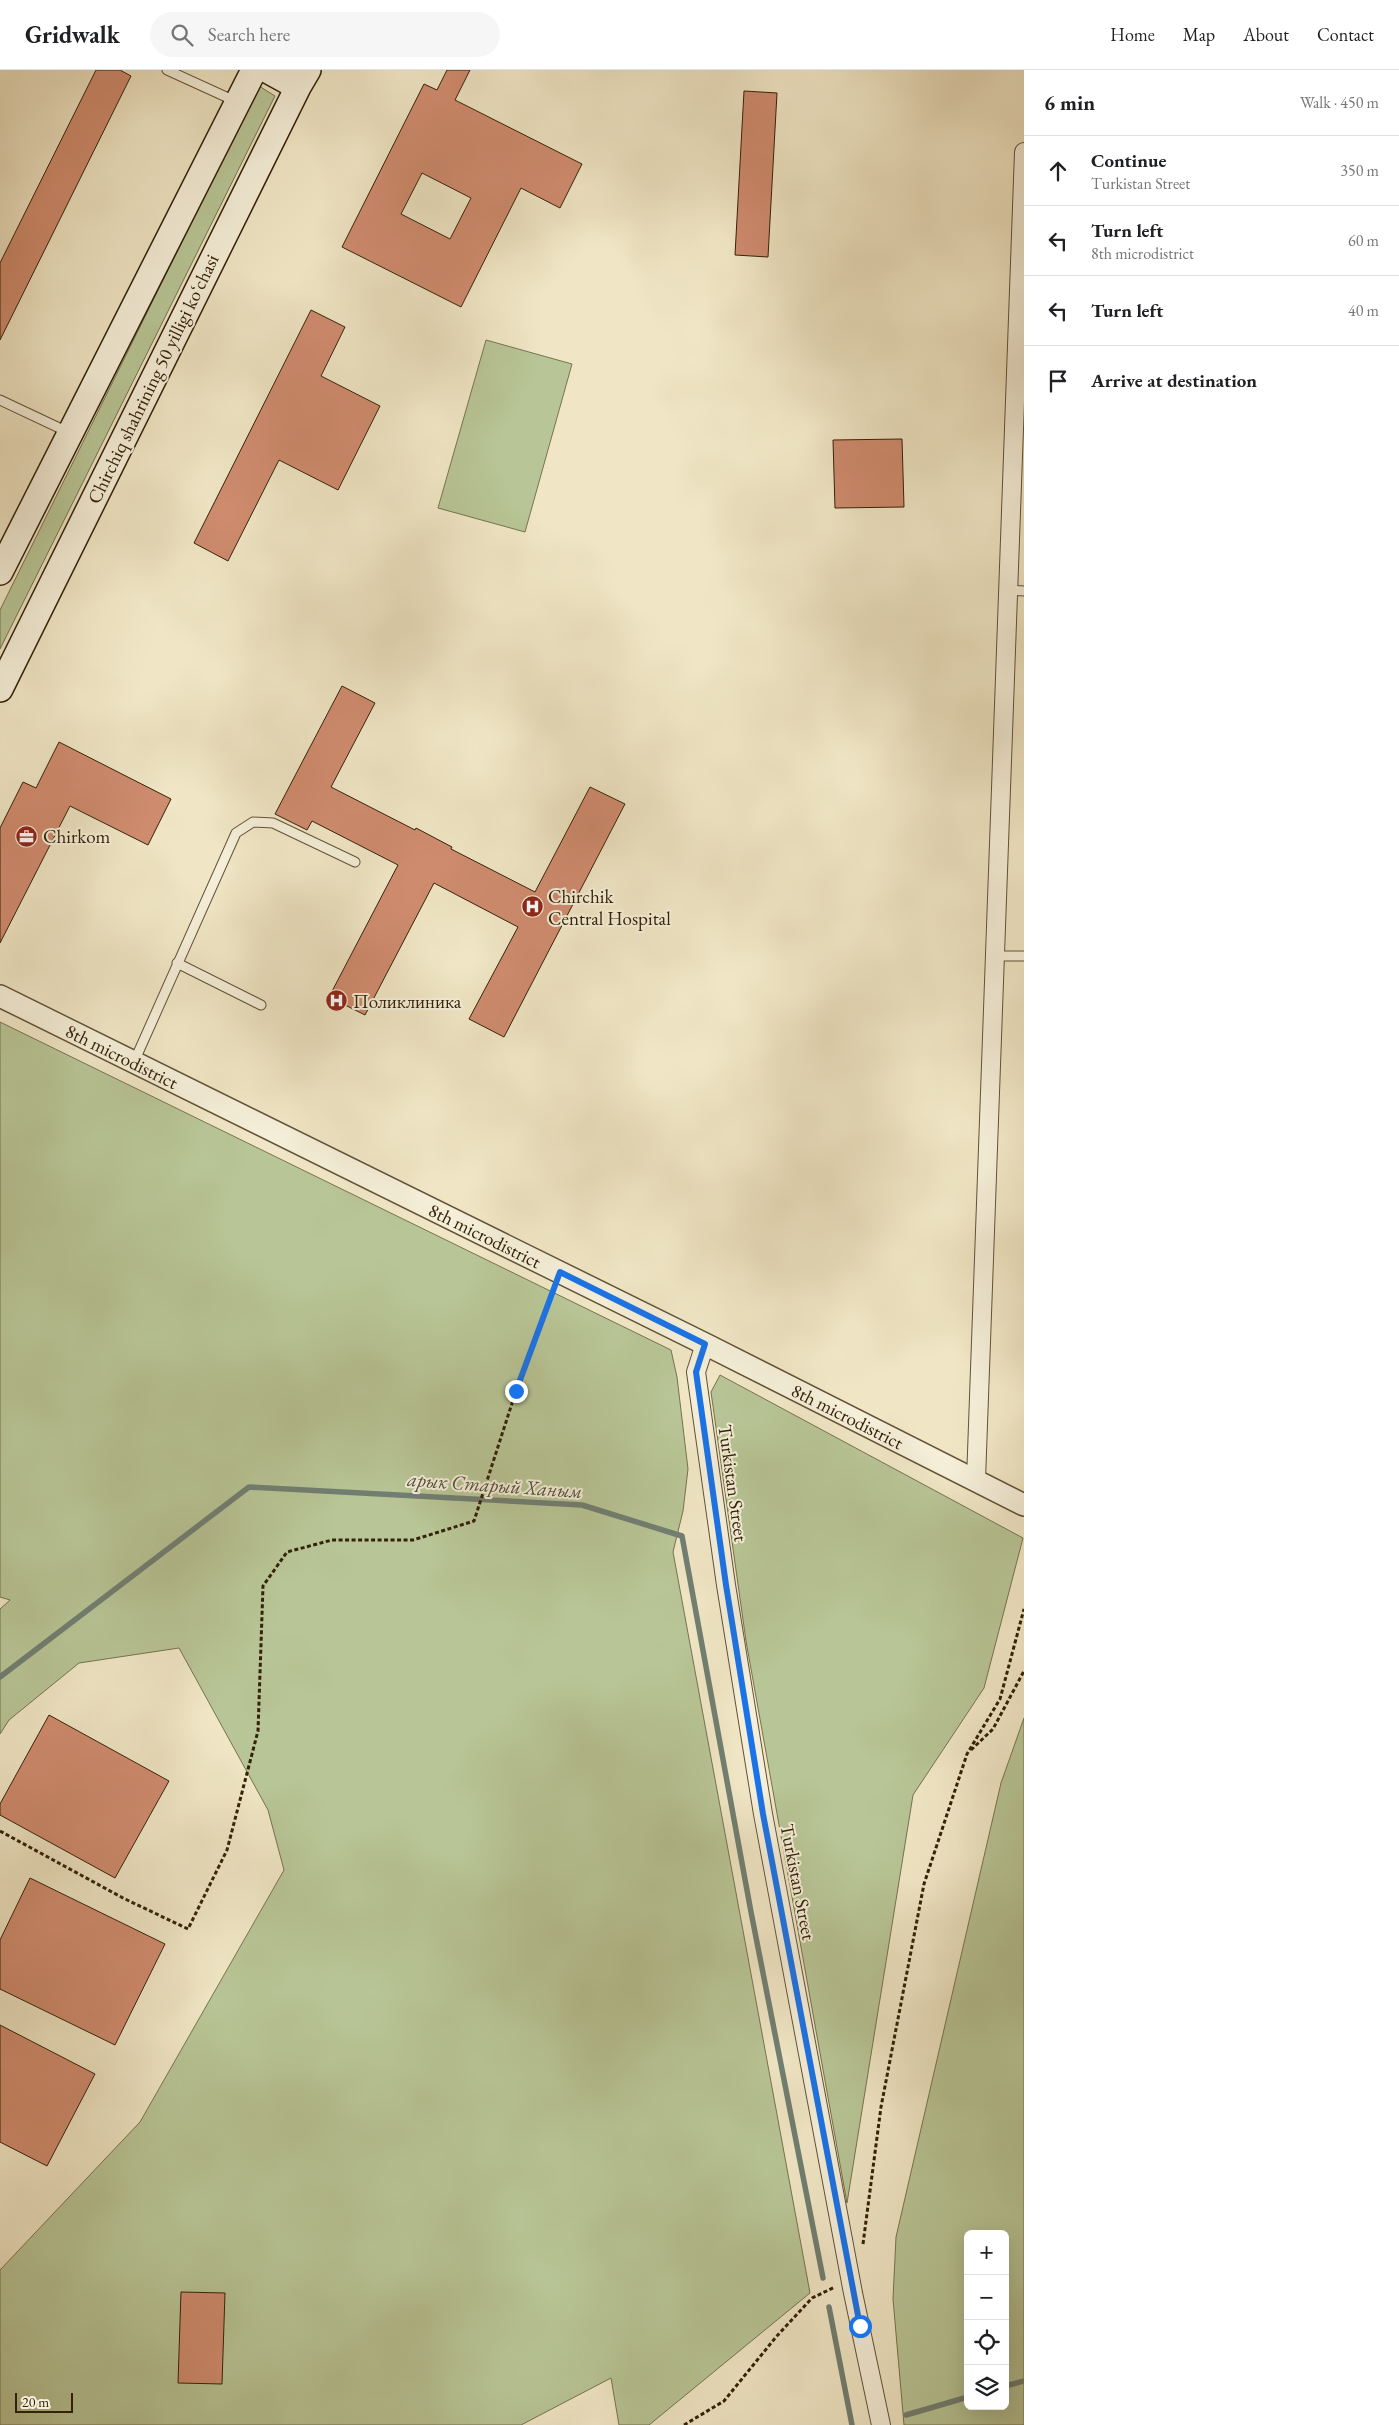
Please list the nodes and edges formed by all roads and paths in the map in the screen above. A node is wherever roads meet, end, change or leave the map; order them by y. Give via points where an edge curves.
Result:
1 (167, 70) edge
2 (254, 70) edge
3 (267, 70) edge
4 (303, 78) edge
5 (238, 103) junction
6 (1024, 152) edge
7 (1020, 350) edge
8 (0, 400) edge
9 (70, 434) junction
10 (0, 572) edge
11 (1016, 590) edge
12 (0, 689) edge
13 (355, 862) dead end
14 (994, 956) junction
15 (1024, 956) edge
16 (177, 963) junction
17 (0, 996) edge
18 (261, 1005) dead end
19 (134, 1062) junction
20 (560, 1272) junction
21 (705, 1344) junction
22 (976, 1480) junction
23 (1024, 1505) edge
24 (1024, 1609) edge
25 (1024, 1670) edge
26 (967, 1754) junction
27 (0, 1831) edge
28 (862, 2248) dead end
29 (851, 2279) junction
30 (684, 2425) edge
31 (881, 2425) edge

1 - 5 lane
2 - 5 main road
3 - 4 main road
4 - 12 main road, Chirchiq shahrining 50 yilligi koʻchasi
5 - 9 main road
6 - 7 street
7 - 11 street
8 - 9 lane
9 - 10 main road
11 - 14 street
13 - 16 lane via 273,823 253,822 236,833
14 - 15 lane
14 - 22 street
16 - 18 lane
16 - 19 lane
17 - 19 street, 8th microdistrict
19 - 20 street, 8th microdistrict
20 - 21 street, 8th microdistrict
20 - 27 path via 516,1391 474,1521 413,1540 332,1540 287,1552 263,1586 258,1731 227,1850 188,1929 123,1898
21 - 22 street, 8th microdistrict
21 - 29 street, Turkistan Street via 696,1372 726,1585 763,1814
22 - 23 street, 8th microdistrict
24 - 26 path via 1000,1699
25 - 26 path via 993,1729
26 - 28 path via 924,1884 881,2107
29 - 30 path via 812,2298 724,2401
29 - 31 street, Turkistan Street

